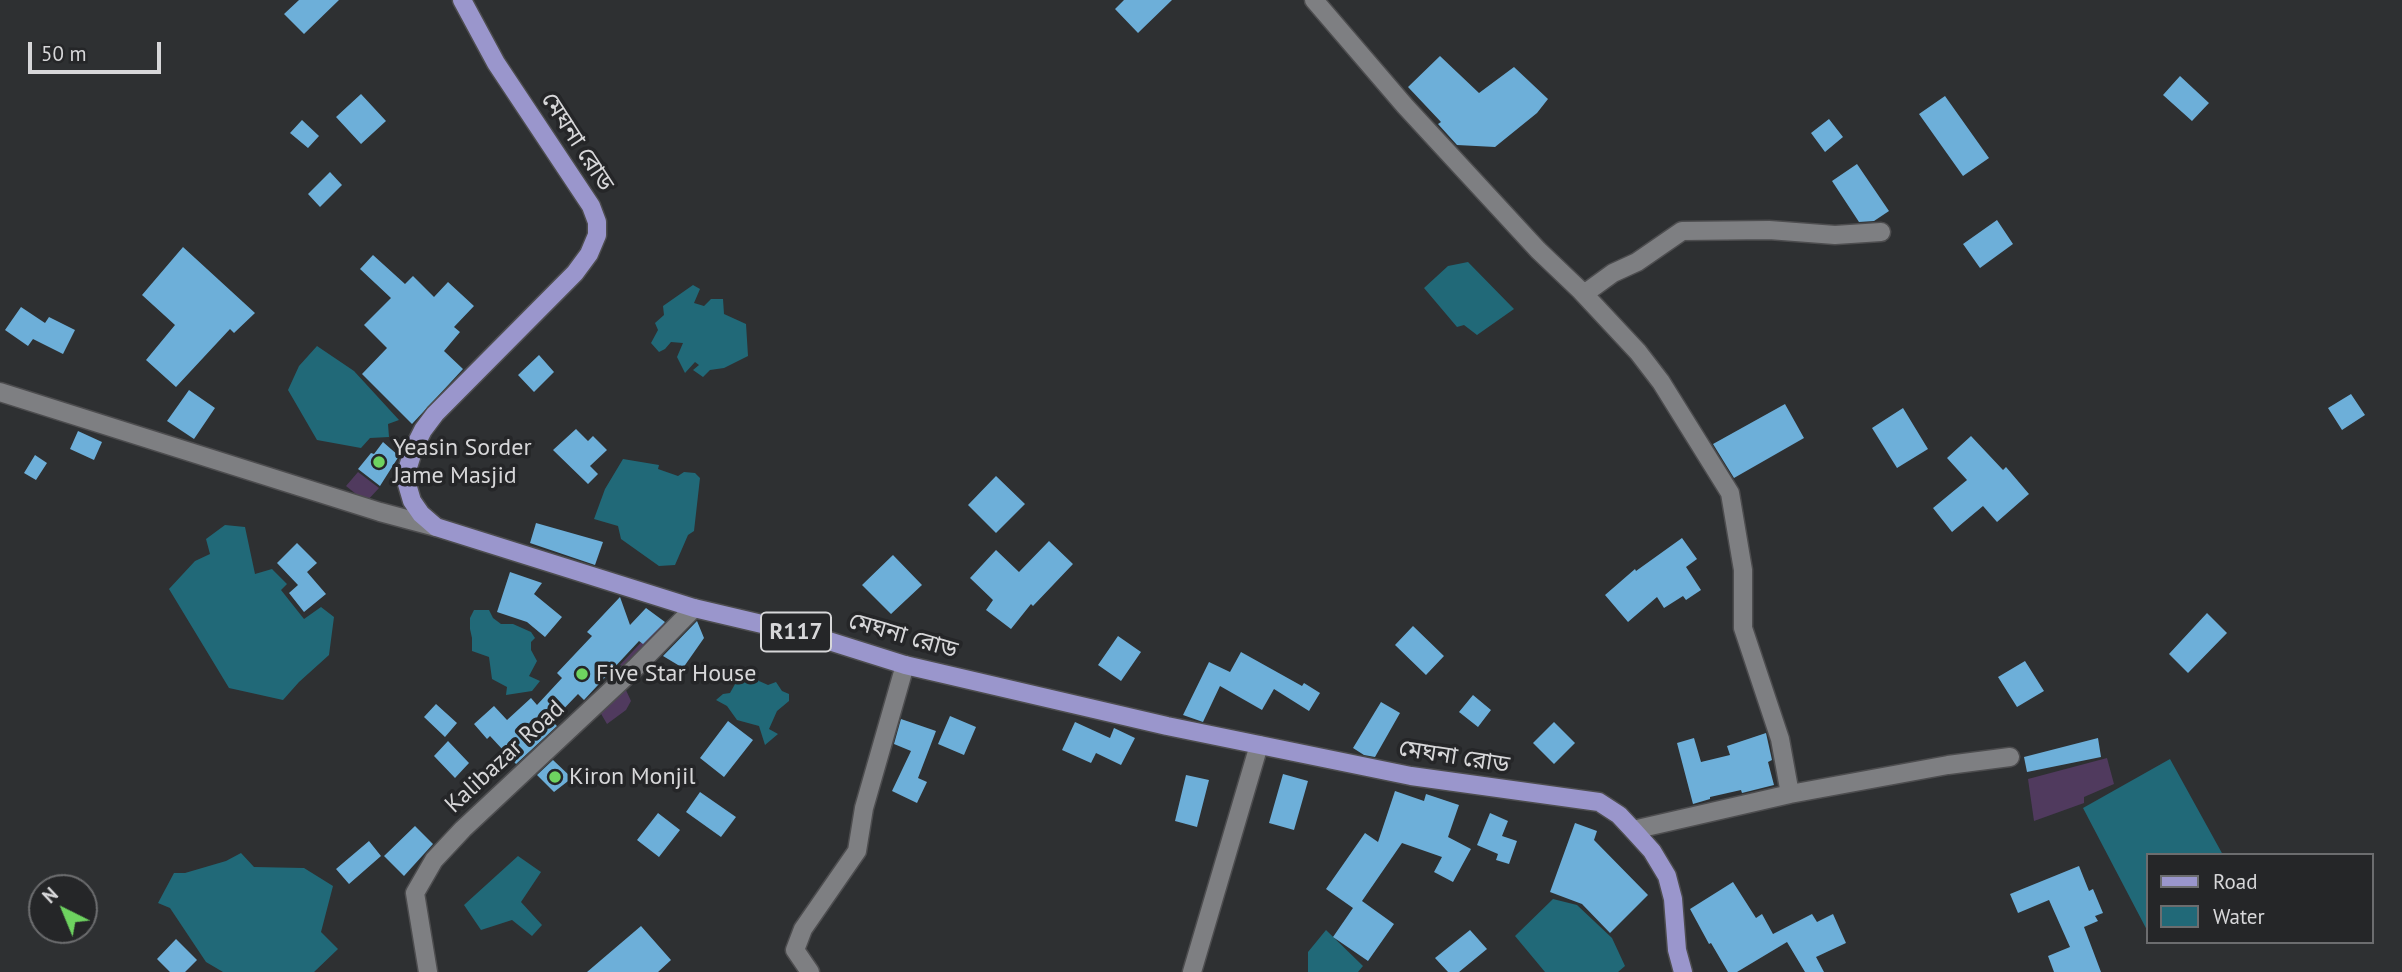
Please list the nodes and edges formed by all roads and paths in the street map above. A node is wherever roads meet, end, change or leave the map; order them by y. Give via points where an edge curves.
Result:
1 (462, 0) edge
2 (1314, 0) edge
3 (1881, 232) dead end
4 (1584, 295) junction
5 (0, 392) edge
6 (436, 527) junction
7 (694, 608) junction
8 (905, 665) junction
9 (1259, 745) junction
10 (2010, 757) dead end
11 (1790, 794) junction
12 (1633, 830) junction
13 (428, 972) edge
14 (810, 972) edge
15 (1192, 972) edge
16 (1683, 972) edge

1 - 6 main road, মেঘনা রোড via 496,63 591,206 597,235 575,273 423,430 411,457 407,484 421,514
2 - 4 street via 1405,106
3 - 4 street via 1682,231
4 - 11 street via 1661,382 1730,493 1743,570 1743,628 1780,739
5 - 6 street
6 - 7 main road, মেঘনা রোড / R117
7 - 8 main road, মেঘনা রোড / R117 via 813,636
7 - 13 street, Kalibazar Road via 434,860 415,893
8 - 9 main road, মেঘনা রোড / R117
8 - 14 street via 864,808 857,851 803,929 795,950
9 - 12 main road, মেঘনা রোড / R117 via 1411,776 1599,802
9 - 15 street
10 - 11 street
11 - 12 street
12 - 16 main road, মেঘনা রোড / R117 via 1667,876

